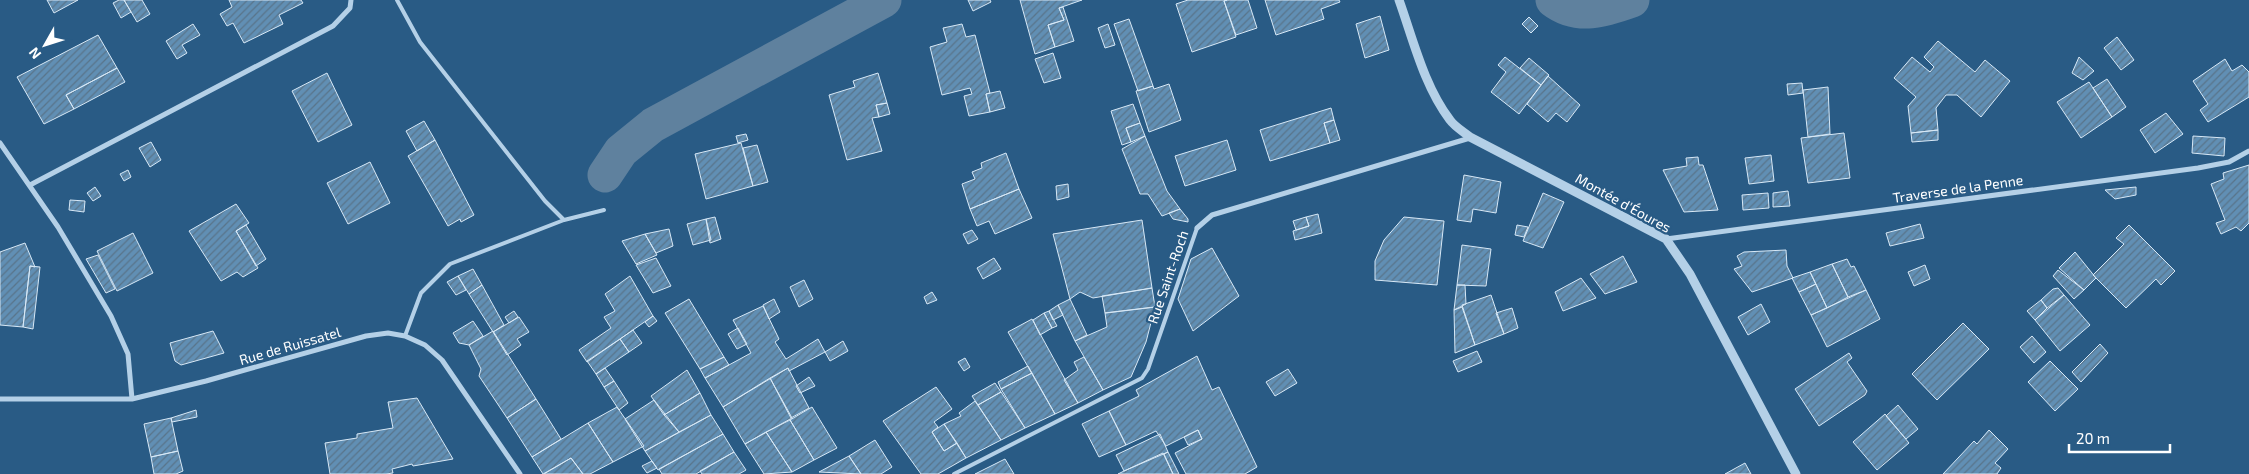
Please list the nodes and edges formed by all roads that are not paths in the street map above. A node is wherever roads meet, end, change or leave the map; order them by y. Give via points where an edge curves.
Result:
1 (350, 0) edge
2 (397, 0) edge
3 (1399, 0) edge
4 (1470, 137) junction
5 (0, 143) edge
6 (2249, 151) edge
7 (30, 185) junction
8 (604, 210) dead end
9 (564, 220) junction
10 (1197, 228) joint
11 (1666, 239) junction
12 (405, 336) junction
13 (0, 399) edge
14 (132, 399) junction
15 (520, 474) edge
16 (954, 474) edge
17 (1796, 474) edge

1 - 7 street via 350,8 333,26
2 - 9 lane via 420,42 545,201
3 - 4 street, Montée d'Éoures via 1438,102 1451,121
4 - 10 street, Rue Saint-Roch via 1212,215
4 - 11 street, Montée d'Éoures
5 - 7 street
6 - 11 street, Traverse de la Penne via 2229,162 2198,168
7 - 14 street via 111,316 128,354
8 - 9 lane
9 - 12 lane via 450,264 421,293
10 - 16 lane, Rue Saint-Roch via 1142,378
11 - 17 street, Montée d'Éoures via 1690,274
12 - 14 street, Rue de Ruissatel via 388,333 366,336 206,382
12 - 15 street, Rue de Ruissatel via 424,345 442,360
13 - 14 street, Rue de Ruissatel

